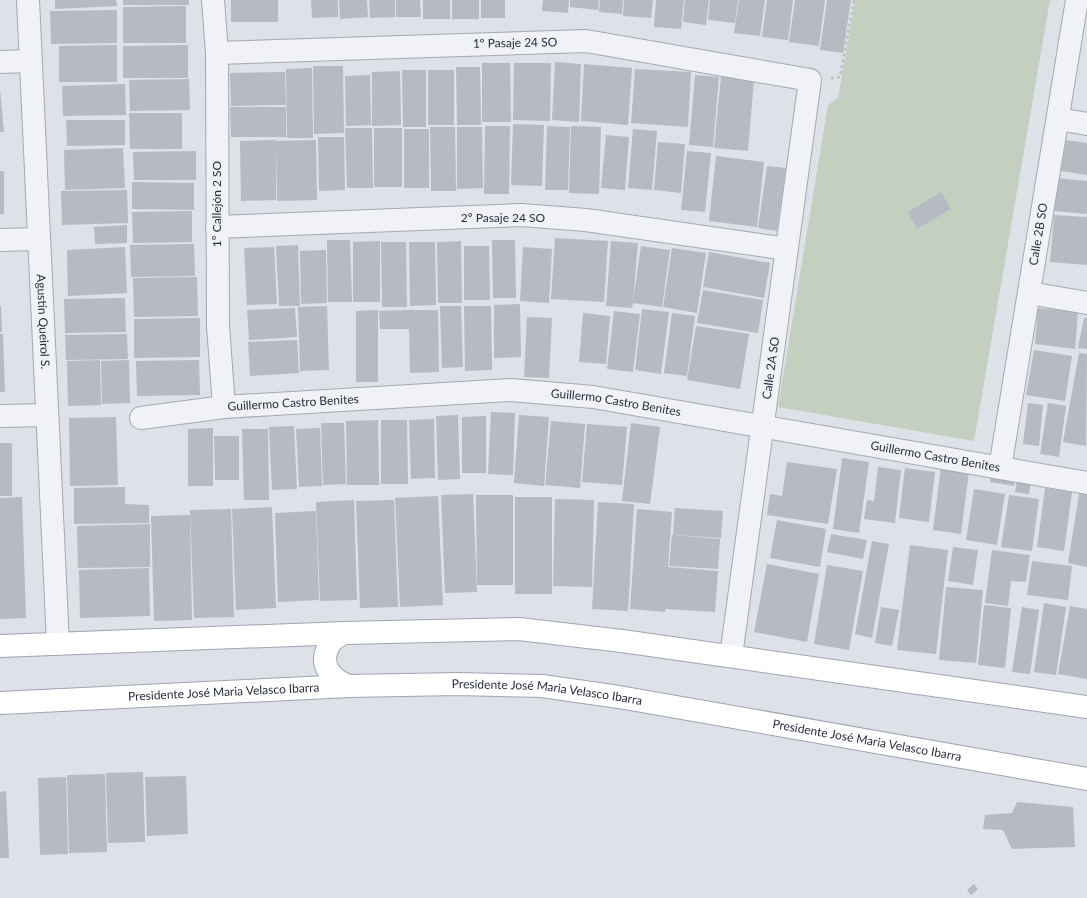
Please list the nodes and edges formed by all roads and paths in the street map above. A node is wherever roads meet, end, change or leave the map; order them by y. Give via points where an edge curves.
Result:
1 (28, 0) edge
2 (213, 0) edge
3 (854, 0) edge
4 (1077, 0) edge
5 (217, 53) junction
6 (30, 61) junction
7 (0, 62) edge
8 (810, 80) junction
9 (1058, 119) junction
10 (1087, 124) edge
11 (217, 227) junction
12 (39, 239) junction
13 (0, 240) edge
14 (787, 249) junction
15 (1029, 293) junction
16 (1087, 303) edge
17 (224, 407) junction
18 (47, 415) junction
19 (0, 416) edge
20 (141, 418) dead end
21 (763, 427) junction
22 (1000, 468) junction
23 (1087, 483) edge
24 (344, 633) junction
25 (58, 644) junction
26 (0, 646) edge
27 (731, 656) junction
28 (349, 686) junction
29 (0, 703) edge
30 (1087, 707) edge
31 (1087, 779) edge

1 - 6 street, Agustín Queirol S.
2 - 5 street, 1º Callejón 2 SO
3 - 8 path via 840,78
4 - 9 street, Calle 2B SO
5 - 8 street, 1º Pasaje 24 SO via 586,41
5 - 11 street, 1º Callejón 2 SO
6 - 7 street
6 - 12 street, Agustín Queirol S.
8 - 14 street, Calle 2A SO
9 - 10 street
9 - 15 street, Calle 2B SO
11 - 14 street, 2º Pasaje 24 SO via 520,215 586,220
11 - 17 street, 1º Callejón 2 SO via 218,326
12 - 13 street
12 - 18 street, Agustín Queirol S.
14 - 21 street, Calle 2A SO
15 - 16 street
15 - 22 street, Calle 2B SO
17 - 20 street, Guillermo Castro Benites
17 - 21 street, Guillermo Castro Benites via 511,390 593,397
18 - 19 street
18 - 25 street, Agustín Queirol S.
21 - 22 street, Guillermo Castro Benites
21 - 27 street, Calle 2A SO
22 - 23 street, Guillermo Castro Benites
24 - 25 main road
24 - 27 main road via 519,629
24 - 28 main road via 331,641 325,654 327,669 336,681
25 - 26 main road
27 - 30 main road
28 - 29 main road, Presidente José Maria Velasco Ibarra
28 - 31 main road, Presidente José Maria Velasco Ibarra via 542,686 627,698

